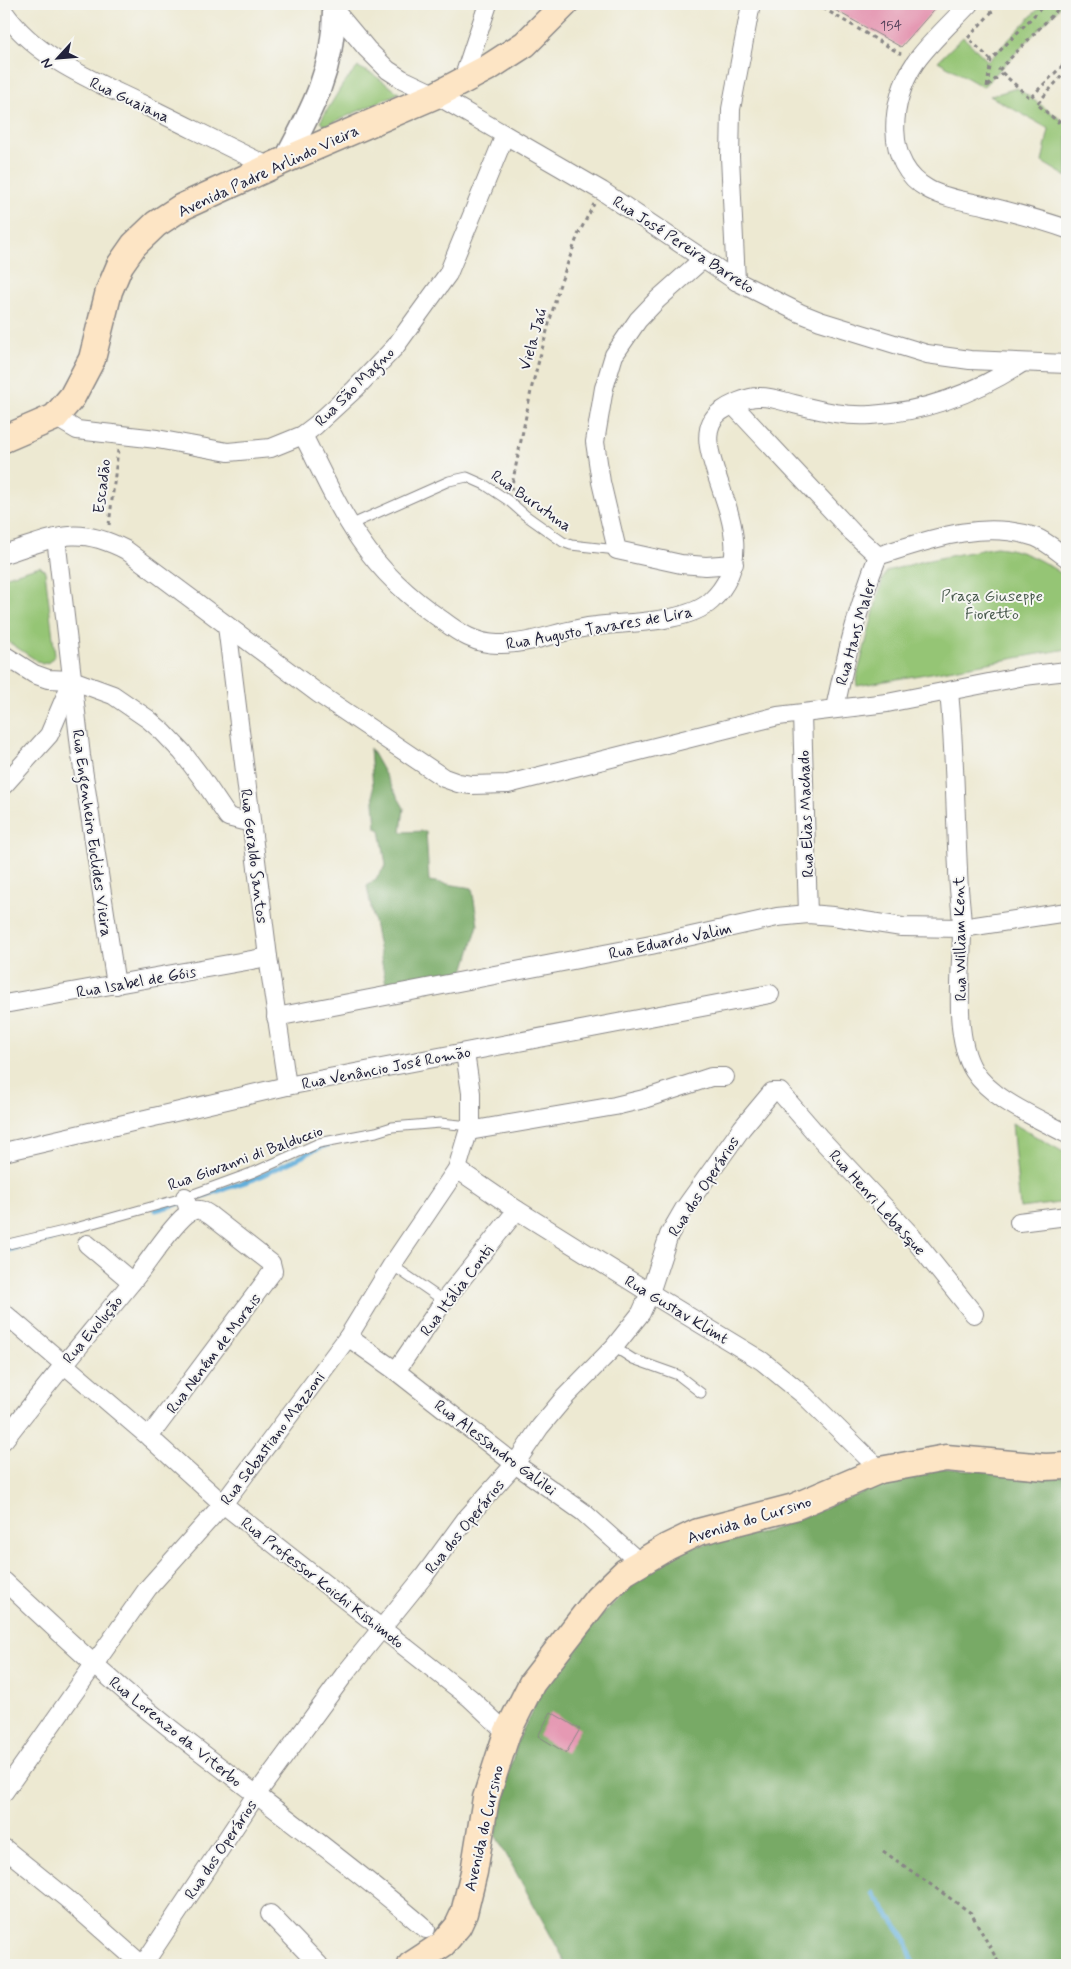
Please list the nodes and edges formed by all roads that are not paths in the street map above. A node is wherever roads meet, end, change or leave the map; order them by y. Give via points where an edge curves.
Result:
1 (488, 4) edge
2 (565, 4) edge
3 (751, 4) edge
4 (969, 4) edge
5 (332, 7) edge
6 (4, 12) edge
7 (462, 82) junction
8 (436, 95) junction
9 (505, 134) junction
10 (277, 163) junction
11 (1067, 229) edge
12 (703, 259) junction
13 (736, 281) junction
14 (1022, 362) junction
15 (1067, 364) edge
16 (733, 405) junction
17 (55, 418) junction
18 (303, 435) junction
19 (4, 439) edge
20 (350, 525) junction
21 (56, 538) junction
22 (617, 550) junction
23 (4, 554) edge
24 (878, 556) junction
25 (1067, 558) edge
26 (734, 564) junction
27 (227, 626) junction
28 (4, 655) edge
29 (1067, 672) edge
30 (72, 680) junction
31 (948, 692) junction
32 (836, 708) junction
33 (802, 714) junction
34 (4, 785) edge
35 (251, 823) junction
36 (1067, 912) edge
37 (808, 914) junction
38 (962, 928) junction
39 (268, 957) junction
40 (116, 985) junction
41 (770, 994) dead end
42 (4, 1004) edge
43 (276, 1017) junction
44 (465, 1053) junction
45 (725, 1077) dead end
46 (287, 1086) junction
47 (780, 1092) joint
48 (470, 1129) junction
49 (1067, 1134) edge
50 (4, 1152) edge
51 (456, 1169) junction
52 (185, 1210) junction
53 (517, 1210) junction
54 (1067, 1216) edge
55 (1020, 1222) dead end
56 (87, 1244) dead end
57 (4, 1245) edge
58 (392, 1265) junction
59 (132, 1282) junction
60 (650, 1293) junction
61 (444, 1301) junction
62 (4, 1313) edge
63 (974, 1314) dead end
64 (348, 1337) junction
65 (614, 1347) junction
66 (63, 1364) junction
67 (396, 1371) junction
68 (701, 1393) dead end
69 (149, 1437) junction
70 (4, 1440) edge
71 (515, 1464) junction
72 (1067, 1466) edge
73 (880, 1470) junction
74 (223, 1504) junction
75 (640, 1562) junction
76 (4, 1581) edge
77 (382, 1629) junction
78 (95, 1665) junction
79 (506, 1733) junction
80 (4, 1792) edge
81 (256, 1795) junction
82 (4, 1848) edge
83 (270, 1914) dead end
84 (426, 1929) dead end
85 (142, 1965) edge
86 (319, 1965) edge
87 (411, 1965) edge

1 - 7 street
2 - 7 main road, Avenida Padre Arlindo Vieira via 526,44
3 - 13 street via 731,109
4 - 11 street via 915,63 897,107 894,126 899,153 907,170 928,189
5 - 8 street, Rua José Pereira Barreto via 388,70
5 - 10 street via 334,34 322,85 308,116
6 - 10 street, Rua Guaiana via 29,39 60,63 92,81
7 - 8 main road, Avenida Padre Arlindo Vieira
8 - 9 street, Rua José Pereira Barreto
8 - 10 main road, Avenida Padre Arlindo Vieira
9 - 12 street, Rua José Pereira Barreto via 602,191
9 - 18 street, Rua São Magno via 448,274 395,347 355,389
10 - 17 main road, Avenida Padre Arlindo Vieira via 182,207 156,224 134,245 120,265 109,291 92,360 72,396
12 - 13 street, Rua José Pereira Barreto
12 - 22 street via 638,320 614,355 604,388 595,442
13 - 14 street, Rua José Pereira Barreto via 820,321 927,354
14 - 15 street, Rua José Pereira Barreto
14 - 16 street via 976,390 896,413 847,415 762,397
16 - 24 street
16 - 26 street via 718,413 707,433 710,458 735,540
17 - 18 street, Rua São Magno via 77,430 228,452 271,448
17 - 19 main road, Avenida Padre Arlindo Vieira
18 - 20 street, Rua Augusto Tavares de Lira
20 - 22 lane, Rua Burutuna via 459,477 472,478 563,542
20 - 26 street, Rua Augusto Tavares de Lira via 373,556 420,604 457,631 485,643 500,644 590,626 660,619 698,610 723,587
21 - 23 street
21 - 27 street via 88,535 126,550
21 - 30 street, Rua Engenheiro Euclides Vieira
22 - 26 street via 681,564
24 - 25 street via 943,536 992,530 1018,532 1037,538
24 - 32 street, Rua Hans Maler via 854,624
27 - 33 street via 405,753 444,778 458,783 508,784 740,725
27 - 35 street, Rua Geraldo Santos
28 - 30 street via 34,674 48,679
29 - 31 street via 1024,676
30 - 34 street via 49,735
30 - 35 street via 112,696 148,719 182,752 228,817
30 - 40 street, Rua Engenheiro Euclides Vieira
31 - 32 street
31 - 38 street, Rua William Kent via 954,738
32 - 33 street
33 - 37 street, Rua Elias Machado
35 - 39 street, Rua Geraldo Santos
36 - 38 street, Rua Eduardo Valim
37 - 38 street, Rua Eduardo Valim via 902,926
37 - 43 street, Rua Eduardo Valim via 778,917 651,945
38 - 49 street, Rua William Kent via 960,1022 967,1056 974,1070 997,1095
39 - 40 street, Rua Isabel de Góis
39 - 43 street, Rua Geraldo Santos
40 - 42 street, Rua Isabel de Góis
41 - 44 street, Rua Venâncio José Romão
43 - 46 street, Rua Geraldo Santos
44 - 46 street, Rua Venâncio José Romão
44 - 48 street, Rua Sebastiano Mazzoni via 471,1093
45 - 48 street via 711,1077 644,1100 615,1106
46 - 50 street, Rua Venâncio José Romão
47 - 60 street, Rua dos Operários via 772,1092 742,1128 684,1208 669,1235
47 - 63 street, Rua Henri Lebasque via 909,1233
48 - 51 street, Rua Sebastiano Mazzoni
48 - 52 lane, Rua Giovanni di Balduccio via 440,1123 392,1127 319,1143 254,1172
51 - 53 street, Rua Gustav Klimt
51 - 58 street, Rua Sebastiano Mazzoni
52 - 57 lane, Rua Giovanni di Balduccio via 72,1229
52 - 59 street, Rua Evolução
52 - 69 street, Rua Neném de Morais via 205,1211 273,1267 269,1279
53 - 60 street, Rua Gustav Klimt
53 - 61 street, Rua Itália Conti
54 - 55 street
56 - 59 street
58 - 61 lane
58 - 64 street, Rua Sebastiano Mazzoni
59 - 66 street, Rua Evolução
60 - 65 street, Rua dos Operários via 640,1313
60 - 73 street, Rua Gustav Klimt via 762,1361 805,1396
61 - 67 street, Rua Itália Conti
62 - 66 street, Rua Professor Koichi Kishimoto
64 - 67 street, Rua Alessandro Galilei
64 - 74 street, Rua Sebastiano Mazzoni
65 - 68 lane via 633,1359 678,1375
65 - 71 street, Rua dos Operários via 565,1397
66 - 69 street, Rua Professor Koichi Kishimoto
66 - 70 street, Rua Evolução
67 - 71 street, Rua Alessandro Galilei
69 - 74 street, Rua Professor Koichi Kishimoto
71 - 75 street, Rua Alessandro Galilei via 583,1512
71 - 77 street, Rua dos Operários via 465,1520
72 - 73 main road, Avenida do Cursino via 946,1458
73 - 75 main road, Avenida do Cursino via 794,1507 698,1532
74 - 77 street, Rua Professor Koichi Kishimoto
74 - 78 street, Rua Sebastiano Mazzoni via 148,1588
75 - 79 main road, Avenida do Cursino via 598,1598 574,1626 532,1683
76 - 78 street, Rua Lorenzo da Viterbo
77 - 79 street, Rua Professor Koichi Kishimoto via 470,1698
77 - 81 street, Rua dos Operários
78 - 80 street, Rua Sebastiano Mazzoni
78 - 81 street, Rua Lorenzo da Viterbo
79 - 87 main road, Avenida do Cursino via 486,1798 474,1872 461,1919 443,1944
81 - 84 street, Rua Lorenzo da Viterbo
81 - 85 street, Rua dos Operários
82 - 85 street
83 - 86 street

